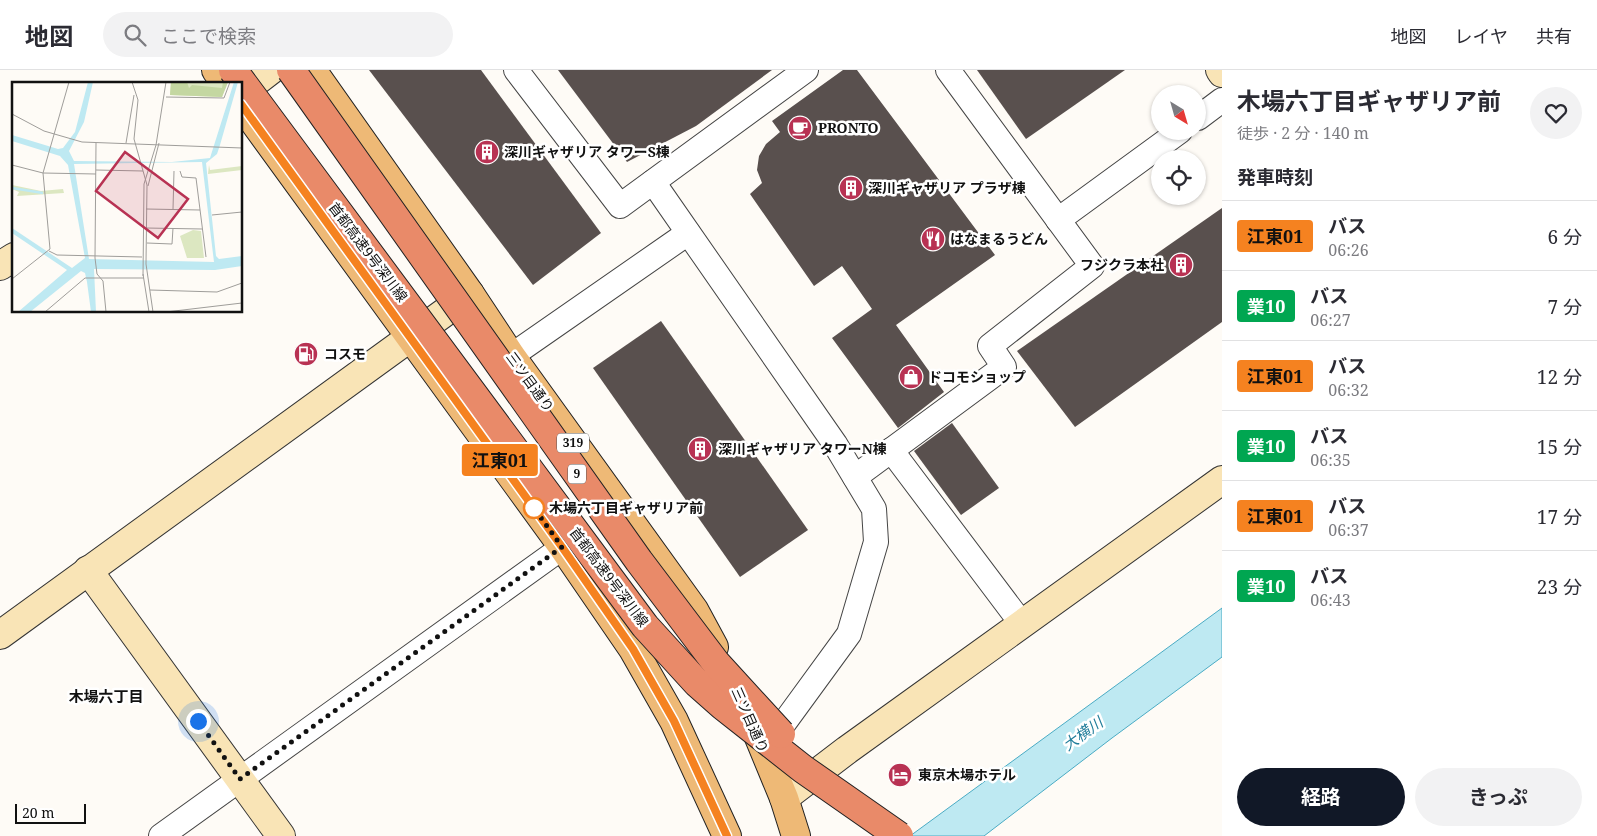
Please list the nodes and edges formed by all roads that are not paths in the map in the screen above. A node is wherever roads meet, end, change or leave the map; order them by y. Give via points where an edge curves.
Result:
1 (216, 70) edge
2 (233, 70) edge
3 (271, 70) edge
4 (292, 70) edge
5 (312, 70) edge
6 (516, 70) edge
7 (806, 70) edge
8 (948, 70) edge
9 (225, 82) edge
10 (242, 82) edge
11 (242, 82) edge
12 (242, 92) edge
13 (1222, 100) edge
14 (242, 105) edge
15 (1206, 112) edge
16 (1168, 140) edge
17 (652, 182) junction
18 (1058, 220) junction
19 (688, 233) junction
20 (12, 258) edge
21 (0, 266) edge
22 (470, 294) junction
23 (411, 337) junction
24 (511, 356) junction
25 (892, 450) junction
26 (855, 477) junction
27 (1222, 480) edge
28 (562, 547) junction
29 (88, 570) junction
30 (1022, 624) junction
31 (0, 635) edge
32 (764, 750) junction
33 (240, 779) junction
34 (784, 798) junction
35 (161, 836) edge
36 (281, 836) edge
37 (728, 836) edge
38 (796, 836) edge
39 (899, 836) edge
40 (908, 836) edge

1 - 9 main road
2 - 11 highway, 首都高速9号深川線, bridge
3 - 12 street
4 - 40 highway, 9, bridge via 639,561 716,663 768,721 827,777
5 - 22 main road, 三ツ目通り / 319
6 - 17 street via 620,206
7 - 17 street
8 - 18 street
10 - 39 highway, 首都高速9号深川線, bridge via 645,626 723,706 803,769
13 - 15 street
14 - 23 main road
16 - 18 street
17 - 19 street
18 - 25 street via 1092,266 990,346 1004,367
19 - 24 street
19 - 26 street
20 - 21 street
22 - 23 street
22 - 24 main road, 三ツ目通り / 319
23 - 28 main road
23 - 29 street
24 - 32 main road, 三ツ目通り / 319 via 694,610 742,698
25 - 26 street
25 - 30 street
26 - 32 street via 874,509 876,542 849,634
27 - 30 street
28 - 33 street
28 - 37 main road via 633,649 674,721
29 - 31 street
29 - 33 street
30 - 34 street
32 - 34 main road, 三ツ目通り / 319
33 - 35 street
33 - 36 street
34 - 38 main road, 三ツ目通り / 319

